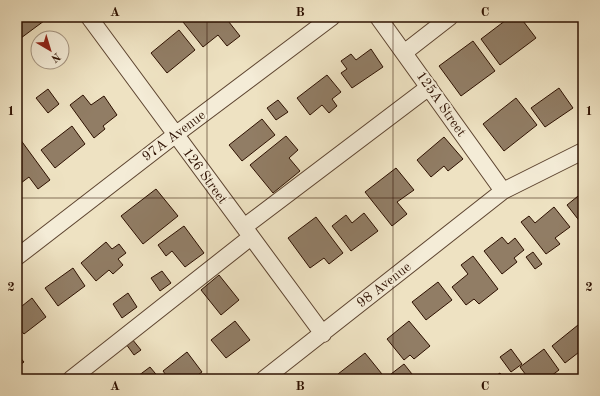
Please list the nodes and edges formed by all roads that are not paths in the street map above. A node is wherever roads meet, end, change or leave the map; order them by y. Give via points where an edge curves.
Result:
1 (89, 17) edge
2 (332, 17) edge
3 (378, 17) edge
4 (450, 17) edge
5 (404, 52) junction
6 (429, 87) junction
7 (175, 135) junction
8 (583, 151) edge
9 (503, 191) junction
10 (247, 232) junction
11 (17, 257) edge
12 (322, 334) junction
13 (71, 379) edge
14 (264, 379) edge

1 - 7 street, 126 Street
2 - 7 street, 97A Avenue
3 - 5 street, 125A Street
4 - 5 street
5 - 6 street, 125A Street
6 - 9 street, 125A Street
6 - 10 street
7 - 10 street, 126 Street
7 - 11 street, 97A Avenue
8 - 9 street, 98 Avenue
9 - 12 street, 98 Avenue
10 - 12 street, 126 Street
10 - 13 street
12 - 14 street, 98 Avenue

